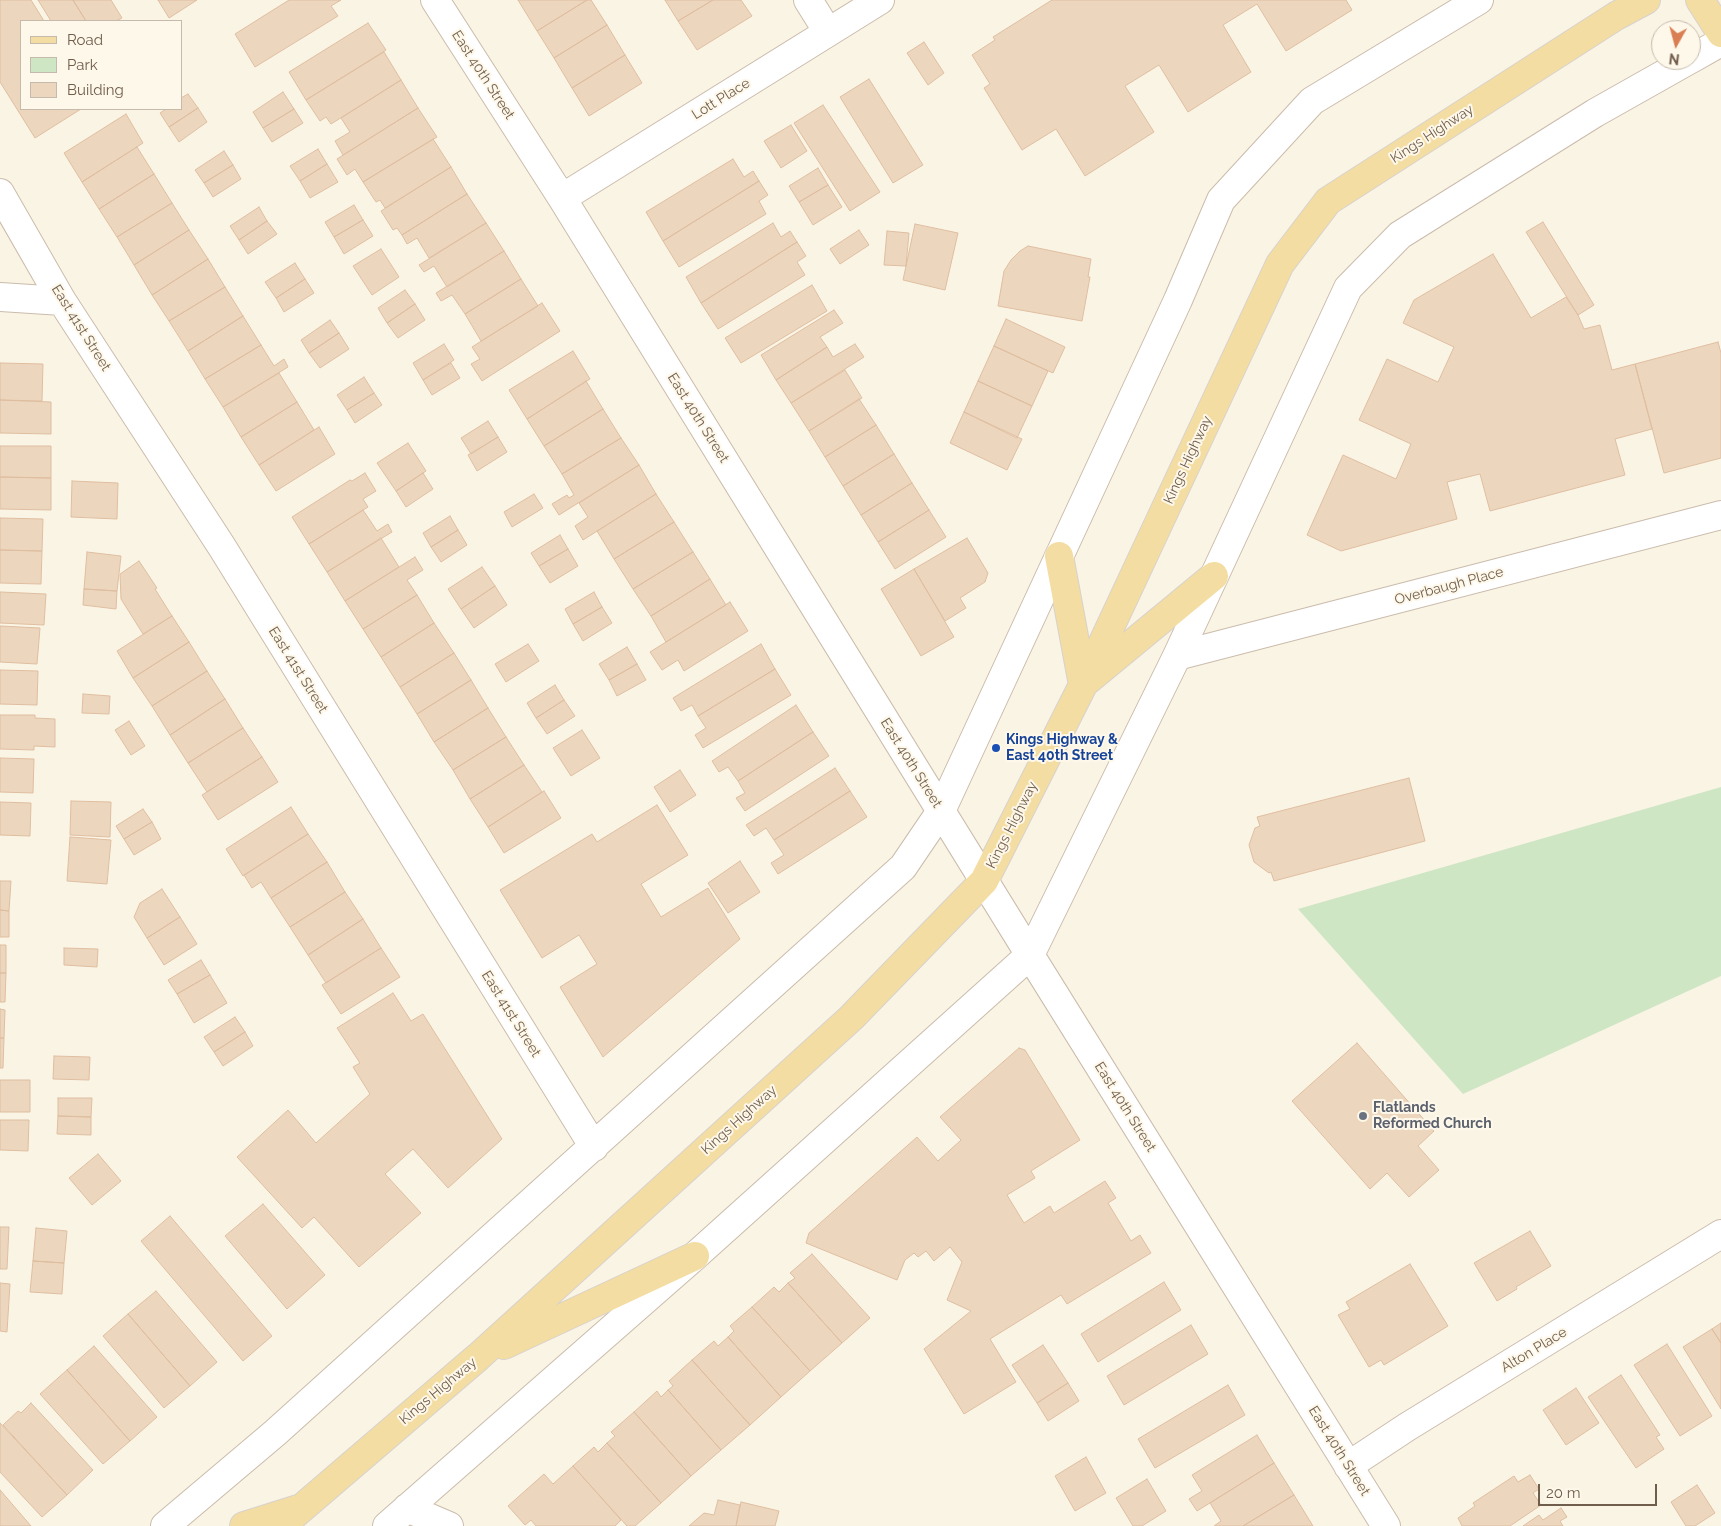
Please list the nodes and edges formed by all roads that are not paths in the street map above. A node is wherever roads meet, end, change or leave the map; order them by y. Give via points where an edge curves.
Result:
1 (435, 0) edge
2 (808, 0) edge
3 (880, 0) edge
4 (1479, 0) edge
5 (1646, 0) edge
6 (1700, 0) edge
7 (828, 32) junction
8 (1721, 33) edge
9 (1721, 42) edge
10 (1701, 54) edge
11 (1672, 70) edge
12 (0, 193) edge
13 (562, 198) junction
14 (0, 298) edge
15 (62, 301) junction
16 (1721, 515) edge
17 (1059, 556) junction
18 (1214, 576) junction
19 (1177, 656) junction
20 (1083, 685) junction
21 (940, 811) junction
22 (984, 881) junction
23 (1030, 955) junction
24 (594, 1147) junction
25 (1721, 1234) edge
26 (695, 1256) junction
27 (478, 1357) junction
28 (1348, 1466) junction
29 (407, 1508) junction
30 (290, 1517) edge
31 (165, 1526) edge
32 (244, 1526) edge
33 (387, 1526) edge
34 (450, 1526) edge
35 (1386, 1526) edge

1 - 13 street, East 40th Street
2 - 7 street
3 - 7 street, Lott Place
4 - 17 street via 1312,101 1221,200
5 - 20 main road, Kings Highway via 1328,201 1280,264
6 - 8 main road
7 - 13 street, Lott Place
9 - 10 street
11 - 18 street via 1596,113 1400,236 1348,288
12 - 15 street, East 41st Street
13 - 21 street, East 40th Street
14 - 15 street
15 - 24 street, East 41st Street via 222,547
16 - 19 street, Overbaugh Place
17 - 20 main road
17 - 21 street
18 - 19 street
18 - 20 main road
19 - 23 street
20 - 22 main road, Kings Highway
21 - 22 street, East 40th Street
21 - 24 street via 902,867
22 - 23 street, East 40th Street
22 - 27 main road, Kings Highway via 852,1018
23 - 26 street
23 - 28 street, East 40th Street
24 - 31 street via 276,1433
25 - 28 street, Alton Place
26 - 27 main road
26 - 29 street
27 - 30 main road, Kings Highway
28 - 35 street, East 40th Street
29 - 33 street
29 - 34 street
30 - 32 main road

